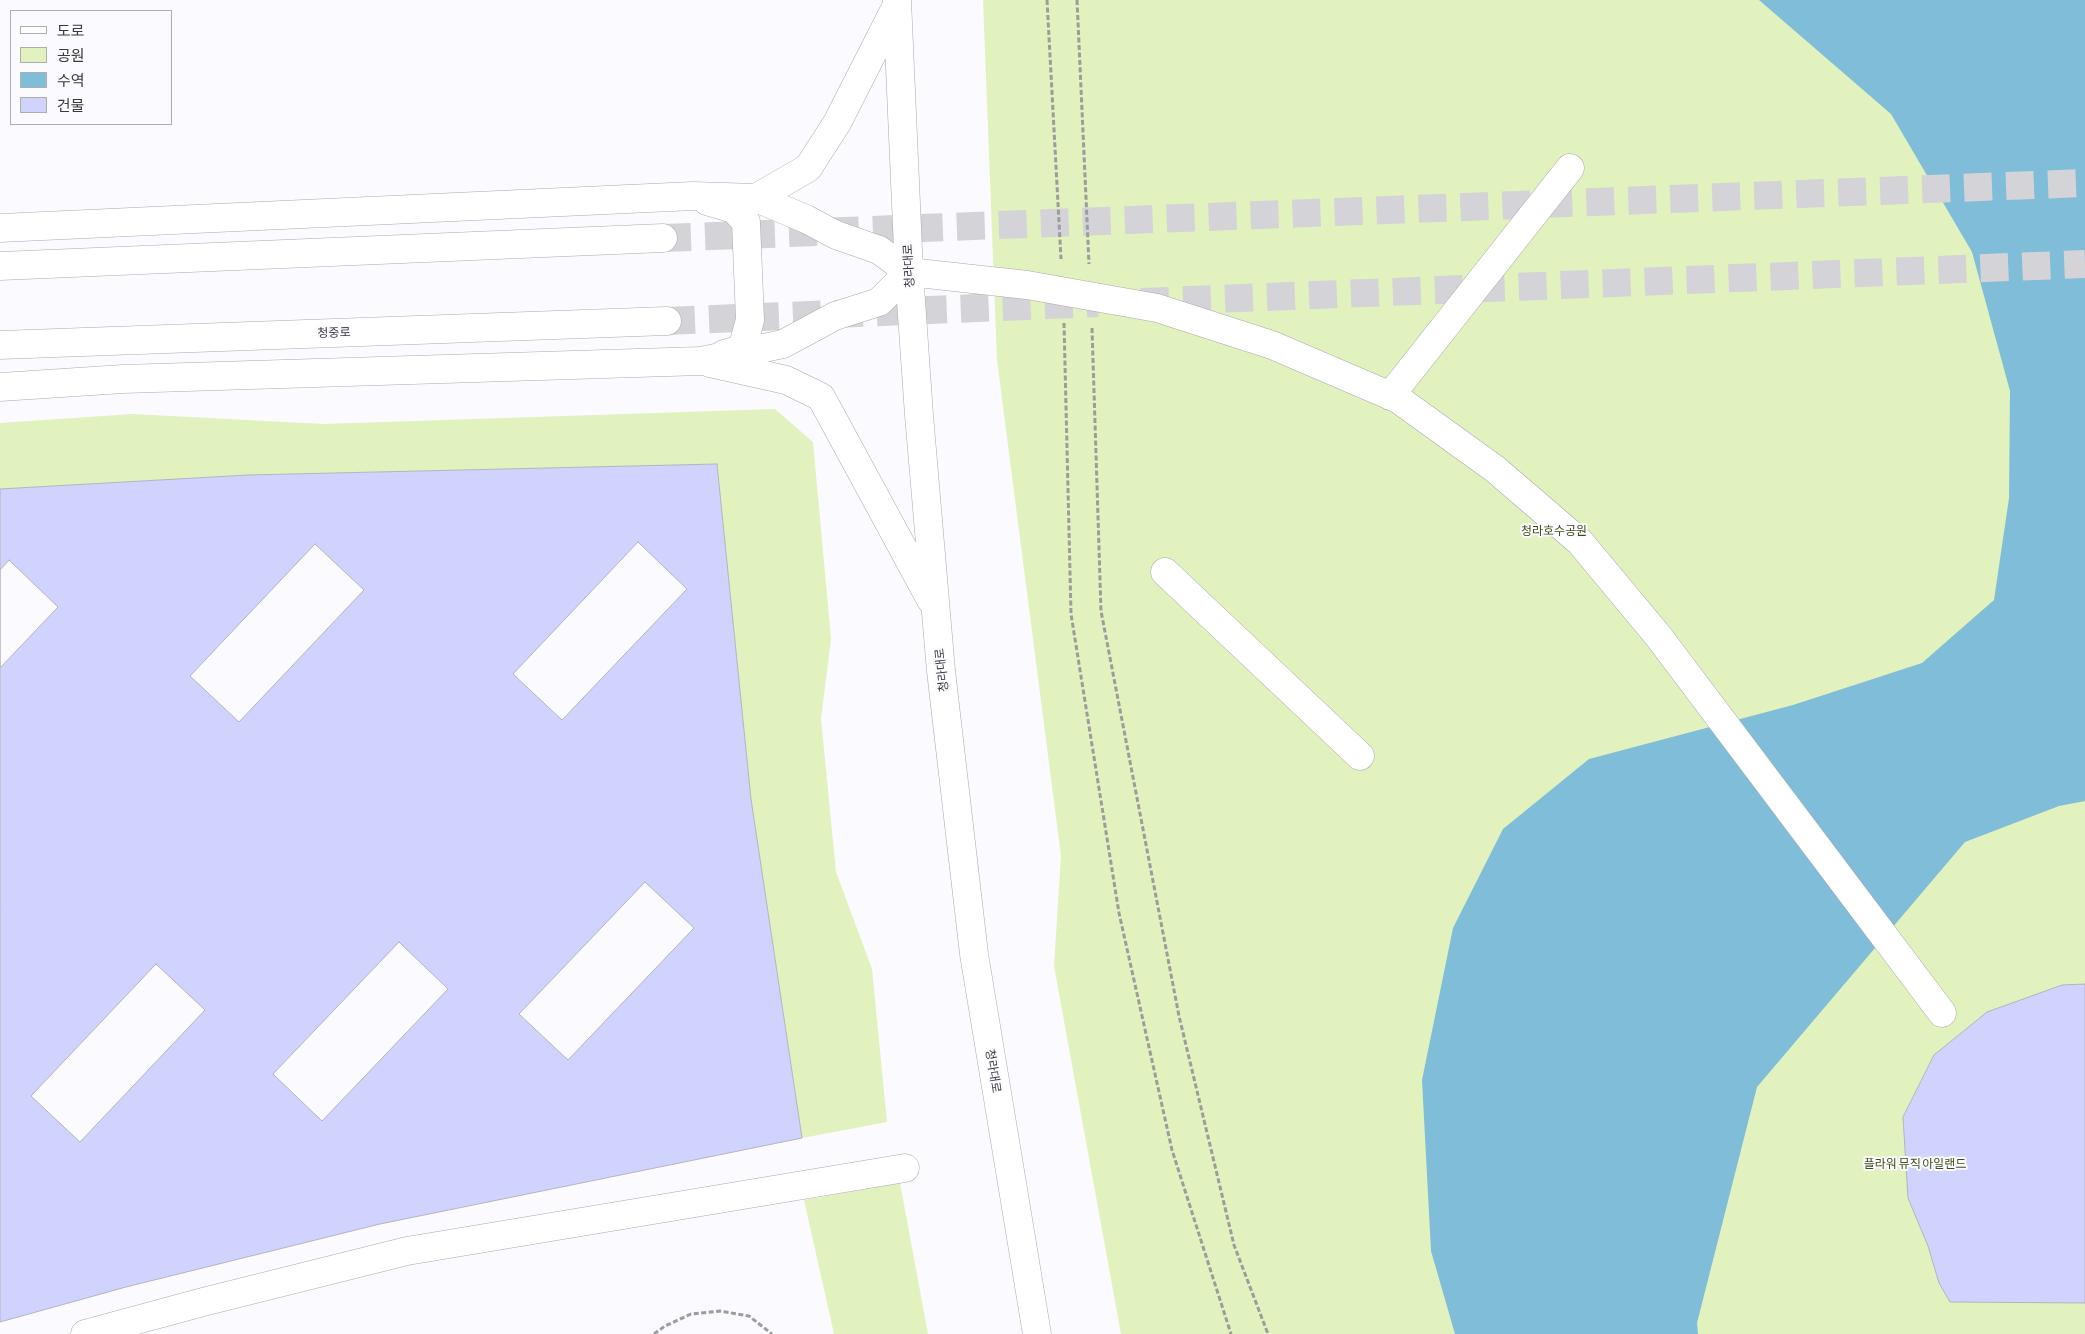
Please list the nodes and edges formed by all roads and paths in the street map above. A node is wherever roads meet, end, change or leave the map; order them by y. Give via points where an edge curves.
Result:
1 (1047, 0) edge
2 (1078, 0) edge
3 (897, 2) edge
4 (1570, 168) dead end
5 (693, 196) junction
6 (756, 198) junction
7 (0, 228) edge
8 (663, 238) tunnel mouth
9 (0, 266) edge
10 (910, 272) junction
11 (1063, 291) junction
12 (1091, 296) junction
13 (667, 320) tunnel mouth
14 (0, 345) edge
15 (701, 361) junction
16 (0, 387) edge
17 (1390, 396) junction
18 (1165, 572) dead end
19 (936, 609) junction
20 (1360, 756) dead end
21 (1942, 1013) dead end
22 (905, 1168) dead end
23 (85, 1334) edge
24 (654, 1334) edge
25 (772, 1334) edge
26 (1038, 1334) edge
27 (1231, 1334) edge
28 (1268, 1334) edge

1 - 11 path
2 - 12 path
3 - 6 street via 837,123 808,168
3 - 10 street, 청라대로
4 - 17 street
5 - 6 street
5 - 7 street
5 - 15 street via 734,210 746,222 750,320 742,349
6 - 10 street via 836,235 879,250
8 - 9 street
10 - 11 street
10 - 15 street via 878,302 835,316 783,344
10 - 19 street, 청라대로
11 - 12 street
11 - 27 path via 1071,614 1119,913 1172,1150
12 - 17 street via 1157,308 1272,345
12 - 28 path via 1101,611 1178,1016 1234,1244
13 - 14 street, 청중로
15 - 16 street via 123,378
15 - 19 street via 786,380 821,397
17 - 21 street via 1495,469 1580,542 1660,636
18 - 20 street
19 - 26 street, 청라대로 via 974,954
22 - 23 street via 407,1251
24 - 25 path via 691,1314 720,1311 749,1316

